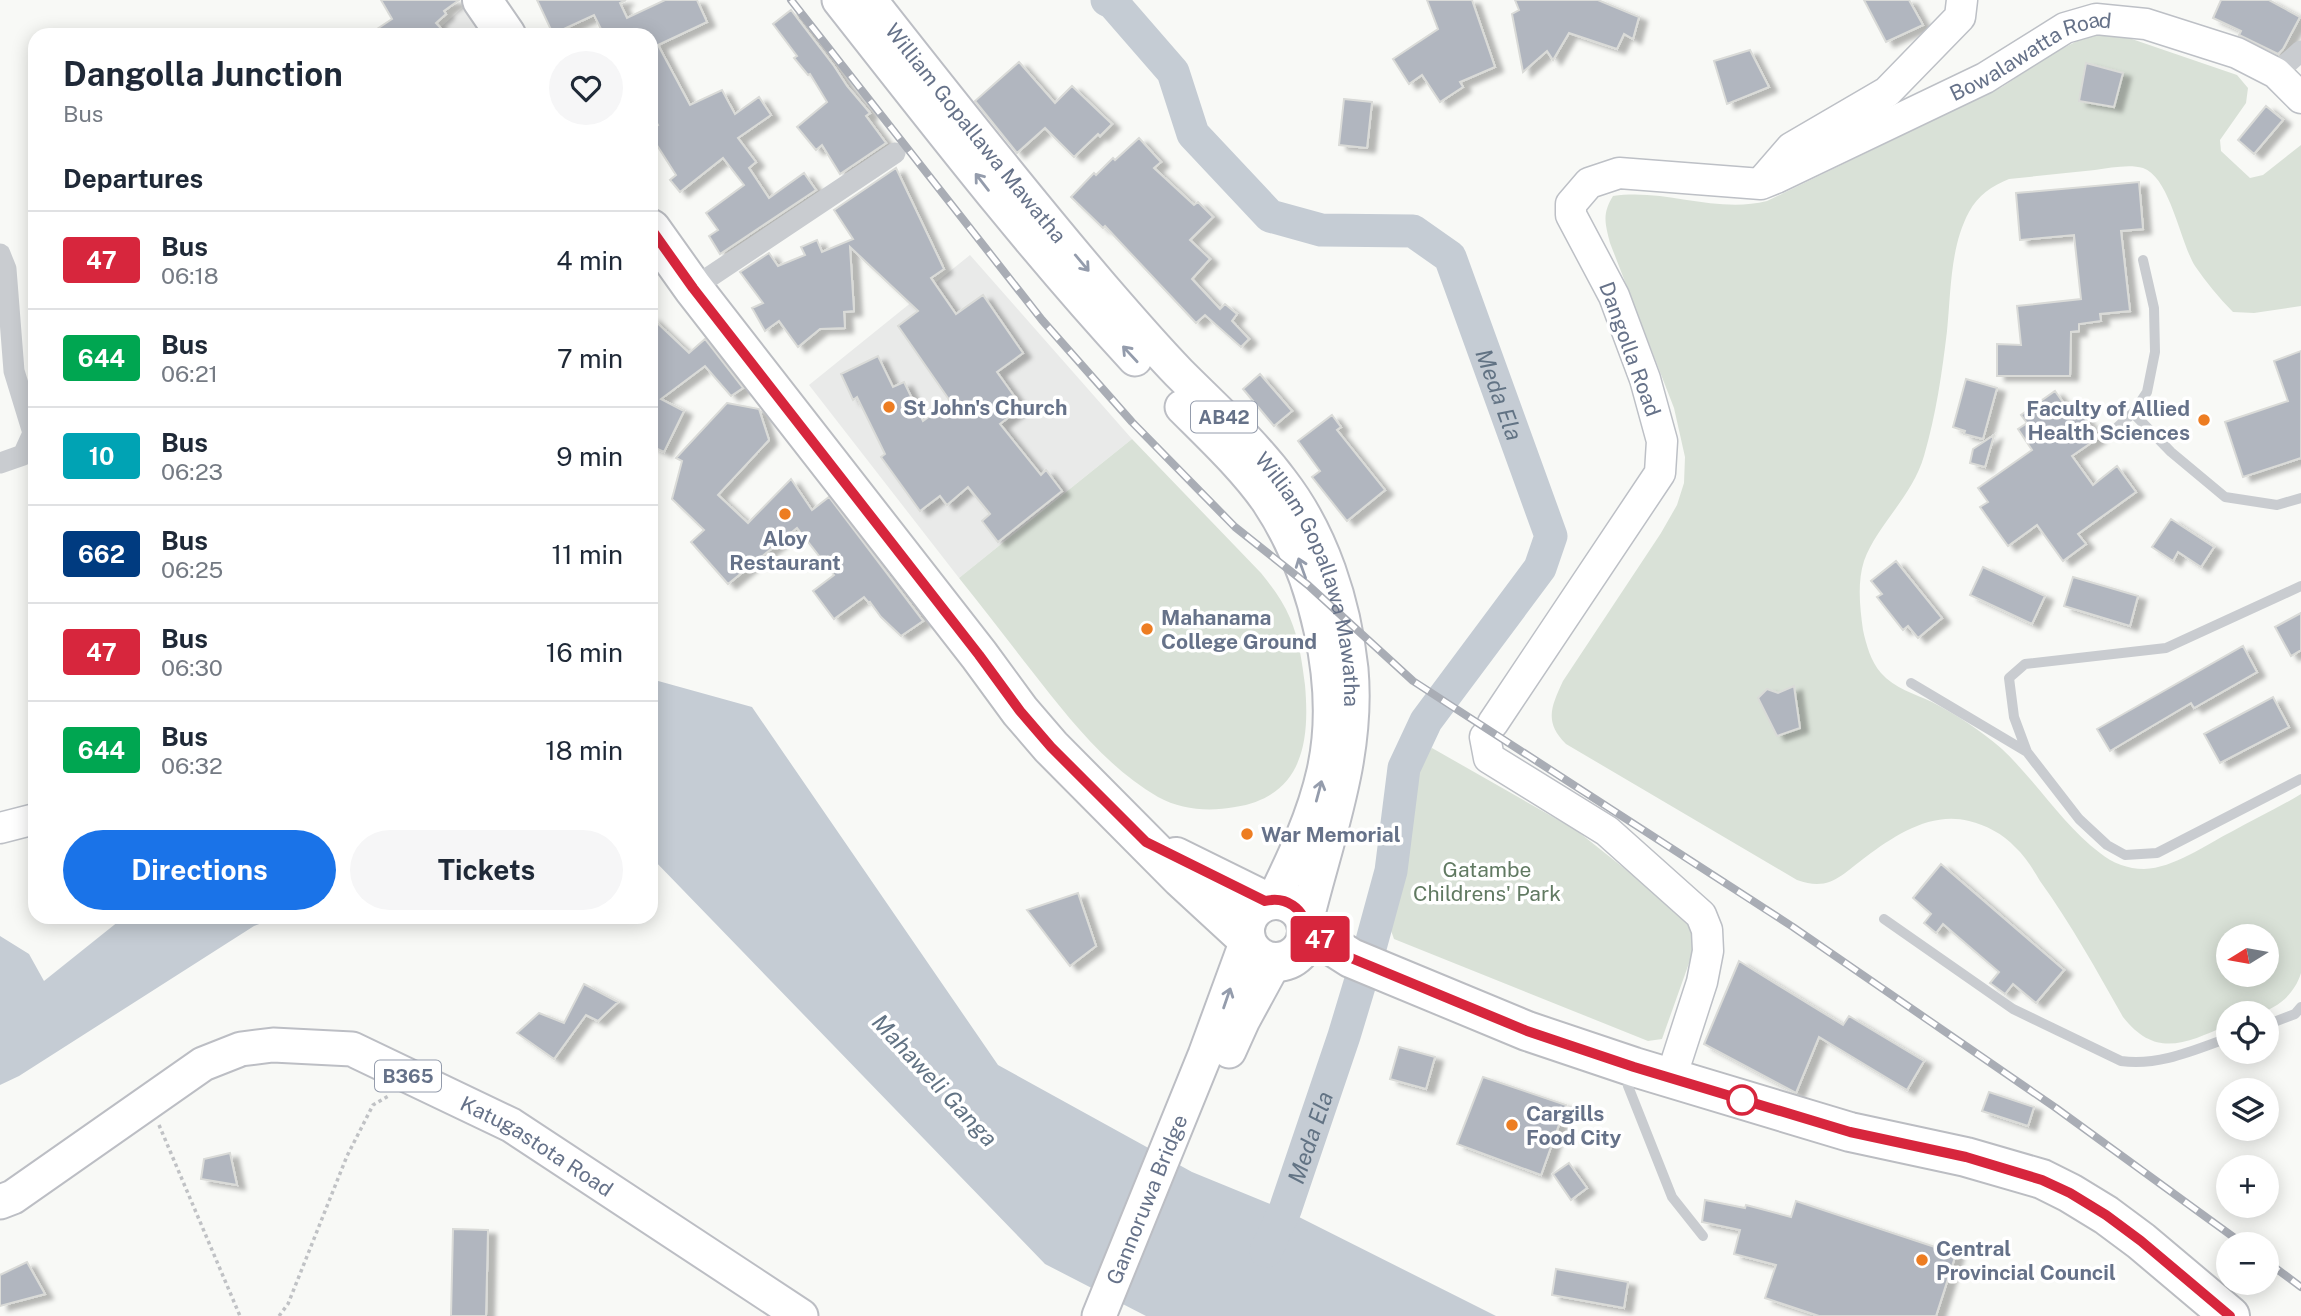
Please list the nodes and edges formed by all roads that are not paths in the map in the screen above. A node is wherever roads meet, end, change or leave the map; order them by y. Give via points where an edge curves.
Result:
1 (482, 0) edge
2 (839, 0) edge
3 (870, 0) edge
4 (1962, 0) edge
5 (501, 28) edge
6 (2301, 51) edge
7 (2276, 73) junction
8 (2301, 98) edge
9 (895, 153) dead end
10 (1761, 184) junction
11 (658, 239) edge
12 (0, 254) edge
13 (2143, 260) dead end
14 (693, 288) junction
15 (2133, 412) junction
16 (28, 417) edge
17 (2112, 432) dead end
18 (28, 444) edge
19 (0, 463) edge
20 (2301, 498) edge
21 (2301, 586) edge
22 (1911, 683) dead end
23 (2026, 752) junction
24 (2301, 779) edge
25 (28, 821) edge
26 (0, 828) edge
27 (1146, 842) junction
28 (1269, 900) junction
29 (1884, 919) dead end
30 (1278, 942) junction
31 (2301, 1007) edge
32 (2279, 1020) edge
33 (2216, 1042) edge
34 (1634, 1067) junction
35 (1671, 1079) junction
36 (1203, 1088) junction
37 (0, 1202) edge
38 (1703, 1236) dead end
39 (801, 1316) edge
40 (1099, 1316) edge
41 (1121, 1316) edge
42 (2230, 1316) edge

1 - 5 highway
28 -> 2 main road, William Gopallawa Mawatha / AB42 via 1292,862 1316,802 1330,734 1324,649 1296,551 1247,474 1140,365 1047,260
3 -> 30 main road, William Gopallawa Mawatha / AB42 via 1029,201 1138,329 1283,482 1324,558 1348,645 1352,724 1345,776
4 - 10 street via 1960,17 1887,92 1791,148
6 - 7 street
7 - 8 street, Bowalawatta Road
7 - 10 street, Bowalawatta Road via 2238,53 2146,24 2096,19 2065,28 1985,78
9 - 14 street
10 - 35 street, Dangolla Road via 1619,173 1588,183 1571,204 1571,215 1614,296 1645,379 1662,440 1660,473 1489,730 1489,758 1607,831 1701,915 1708,951
11 - 14 highway
12 - 16 street via 6,269 14,371
13 - 15 lane via 2154,308 2155,352 2147,392
14 - 27 highway via 1020,711
15 - 17 lane
15 - 20 lane via 2171,452 2225,497 2277,505
18 - 19 street via 23,455
21 - 23 lane via 2166,648 2025,664 2009,678 2014,717
22 - 23 lane
23 - 24 lane via 2079,820 2125,855 2157,853
25 - 26 street
27 - 28 highway
27 - 30 highway via 1181,878
28 - 30 highway via 1255,907 1244,926
29 - 33 lane via 2013,1009 2121,1061 2167,1060
30 - 34 highway via 1321,961 1351,958 1527,1031
30 - 36 main road, William Gopallawa Mawatha via 1222,1012
31 - 32 lane
34 - 35 highway
34 - 38 lane via 1629,1086 1672,1197
35 - 42 highway via 1850,1132 1966,1157 2042,1180 2106,1215
36 - 40 main road, Gannoruwa Bridge
36 - 41 main road, Gannoruwa Bridge
37 - 39 main road, Katugastota Road / B365 via 203,1064 242,1049 273,1045 352,1049 511,1125

